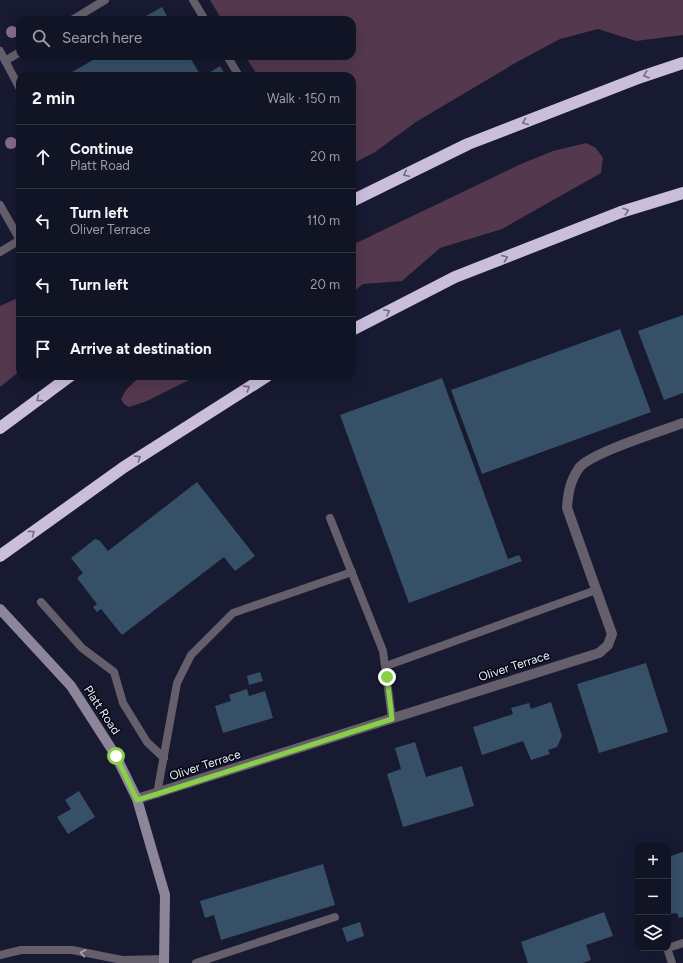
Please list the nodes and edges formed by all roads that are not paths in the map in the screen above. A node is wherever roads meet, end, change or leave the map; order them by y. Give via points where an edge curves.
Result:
1 (105, 0) edge
2 (193, 0) edge
3 (79, 16) edge
4 (203, 16) edge
5 (0, 51) edge
6 (16, 54) edge
7 (229, 60) edge
8 (5, 61) junction
9 (683, 63) edge
10 (237, 72) edge
11 (16, 82) edge
12 (683, 193) edge
13 (356, 199) edge
14 (0, 205) edge
15 (16, 233) edge
16 (16, 242) edge
17 (0, 252) edge
18 (356, 328) edge
19 (65, 380) edge
20 (261, 380) edge
21 (683, 423) edge
22 (0, 428) edge
23 (330, 518) dead end
24 (0, 556) edge
25 (352, 572) junction
26 (596, 590) junction
27 (41, 602) dead end
28 (0, 609) edge
29 (386, 666) junction
30 (392, 719) junction
31 (164, 758) junction
32 (157, 794) junction
33 (137, 800) junction
34 (335, 917) dead end
35 (683, 943) edge
36 (671, 947) edge
37 (668, 951) edge
38 (0, 955) edge
39 (165, 961) edge
40 (120, 962) edge
41 (196, 963) edge
42 (672, 963) edge

1 - 3 lane
2 - 4 lane
5 - 8 lane
6 - 8 lane
7 - 10 lane
8 - 11 lane
9 -> 13 highway via 640,77 468,144
18 -> 12 highway via 455,277 621,212
14 - 15 lane
16 - 17 lane
19 -> 22 highway
24 -> 20 highway via 124,467
21 - 26 street, Oliver Terrace via 603,452 580,467 568,488 566,508
23 - 25 lane
25 - 29 lane via 383,651
25 - 31 lane via 233,613 191,655 177,683
26 - 29 lane
26 - 30 street, Oliver Terrace via 612,634 608,645 599,652
27 - 31 lane via 82,648 114,672 123,703 147,742
28 - 33 street, Platt Road via 71,686 116,756
29 - 30 lane
30 - 32 street, Oliver Terrace
31 - 32 lane
32 - 33 street, Oliver Terrace
33 - 39 street, Platt Road via 165,895
34 - 41 lane
35 - 36 lane
37 - 42 lane
40 -> 38 lane via 72,950 21,950
39 - 40 lane

